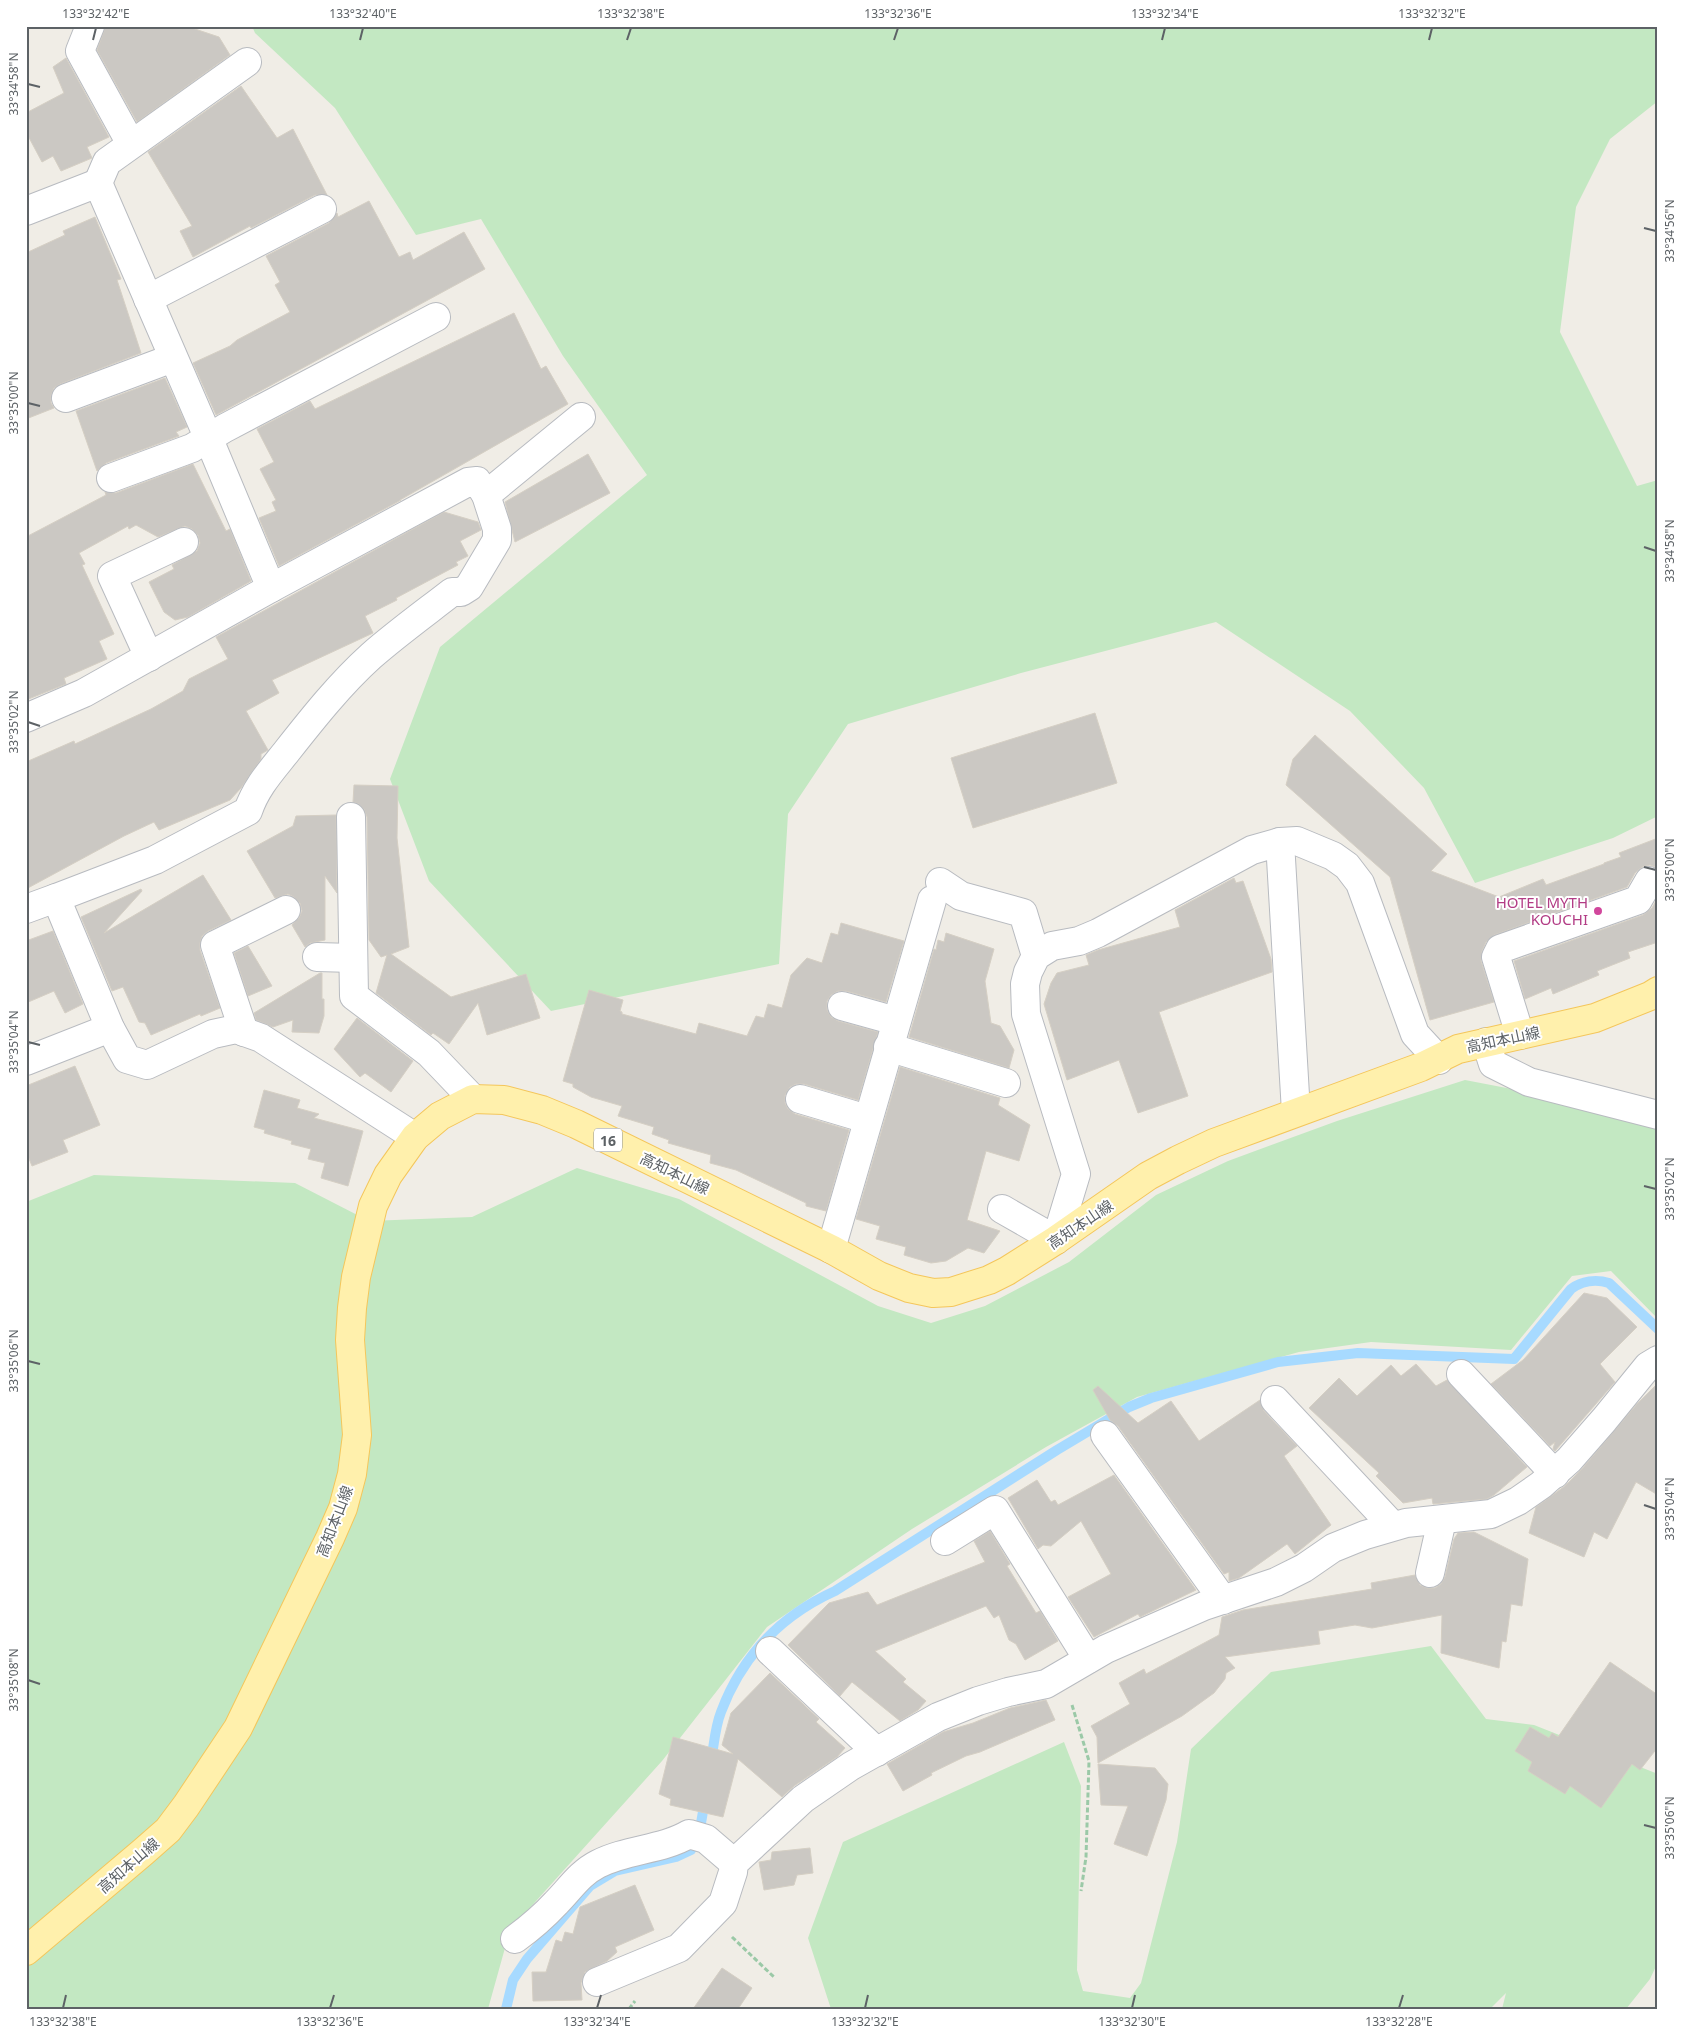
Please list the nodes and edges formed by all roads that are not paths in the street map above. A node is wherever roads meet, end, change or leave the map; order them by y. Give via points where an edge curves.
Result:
1 (90, 26) edge
2 (247, 62) dead end
3 (131, 144) junction
4 (98, 183) junction
5 (322, 209) dead end
6 (26, 211) edge
7 (148, 299) junction
8 (436, 317) dead end
9 (173, 358) junction
10 (66, 398) dead end
11 (582, 417) dead end
12 (208, 437) junction
13 (111, 478) dead end
14 (486, 495) junction
15 (184, 542) dead end
16 (271, 588) junction
17 (149, 657) junction
18 (26, 718) edge
19 (351, 817) dead end
20 (1280, 842) junction
21 (1649, 881) dead end
22 (56, 898) junction
23 (26, 909) edge
24 (286, 910) dead end
25 (1036, 956) junction
26 (317, 957) dead end
27 (353, 958) junction
28 (1658, 991) edge
29 (842, 1006) dead end
30 (110, 1028) junction
31 (244, 1032) junction
32 (892, 1034) junction
33 (1520, 1035) junction
34 (1486, 1042) junction
35 (1439, 1060) junction
36 (26, 1061) edge
37 (1006, 1083) dead end
38 (800, 1099) dead end
39 (473, 1100) junction
40 (1296, 1112) junction
41 (1658, 1116) edge
42 (867, 1120) junction
43 (415, 1137) junction
44 (1002, 1209) dead end
45 (1056, 1240) junction
46 (831, 1249) junction
47 (1658, 1360) edge
48 (1461, 1374) dead end
49 (1275, 1400) dead end
50 (1104, 1435) dead end
51 (1555, 1474) junction
52 (1442, 1520) junction
53 (1392, 1526) junction
54 (945, 1541) dead end
55 (1430, 1573) dead end
56 (1223, 1600) junction
57 (770, 1651) dead end
58 (1088, 1659) junction
59 (877, 1752) junction
60 (734, 1863) junction
61 (516, 1939) dead end
62 (26, 1951) edge
63 (597, 1982) dead end

1 - 3 street via 80,50
2 - 3 street
3 - 4 street via 107,162
4 - 6 street
4 - 7 street
5 - 7 street
7 - 9 street
8 - 12 street
9 - 10 street
9 - 12 street
11 - 14 street
12 - 13 street via 192,448
12 - 16 street
14 - 16 street via 477,481 468,482
14 - 22 street via 497,529 497,540 469,587 461,592 452,592 371,656 316,715 268,774 248,811 155,860
15 - 17 street via 112,576
16 - 17 street
17 - 18 street via 84,693
19 - 27 street
20 - 25 street via 1252,850 1098,933 1052,946
20 - 35 street via 1297,841 1333,856 1347,866 1360,883 1415,1034
20 - 40 street
21 - 33 street via 1638,900 1500,949 1496,957
22 - 23 street
22 - 30 street
24 - 31 street via 215,945
25 - 32 street via 1023,913 936,891
25 - 45 street via 1025,984 1026,1014 1076,1174
26 - 27 street
27 - 39 street via 354,996 429,1053
28 - 33 main road, 高知本山線 / 16 via 1595,1018
29 - 32 street
30 - 31 street via 127,1060 147,1065 213,1034 236,1029
30 - 36 street
31 - 43 street via 262,1038
32 - 37 street
32 - 42 street
33 - 34 main road, 高知本山線 / 16
34 - 35 main road, 高知本山線 / 16 via 1458,1049
34 - 41 street via 1493,1064 1529,1082
35 - 40 main road, 高知本山線 / 16
38 - 42 street
39 - 43 main road, 高知本山線 / 16 via 440,1116
39 - 46 main road, 高知本山線 / 16 via 504,1100 542,1110 576,1124
40 - 45 main road, 高知本山線 / 16 via 1178,1160 1148,1176
42 - 46 street
43 - 62 main road, 高知本山線 / 16 via 388,1175 373,1206 356,1277 350,1340 357,1435 352,1474 343,1508 330,1538 238,1728 186,1806 168,1830
44 - 45 street
45 - 46 main road, 高知本山線 / 16 via 989,1280 951,1292 933,1293 879,1276
47 - 51 street via 1648,1366
48 - 51 street
49 - 53 street
50 - 56 street
51 - 52 street via 1518,1501 1491,1514
52 - 53 street
52 - 55 street
53 - 56 street via 1333,1548 1276,1582
54 - 58 street via 995,1510
56 - 58 street
57 - 59 street
58 - 59 street via 1046,1684 978,1701 938,1717
59 - 60 street via 803,1800
60 - 61 street via 698,1836 598,1864 584,1873 536,1924
60 - 63 street via 723,1904 679,1948

